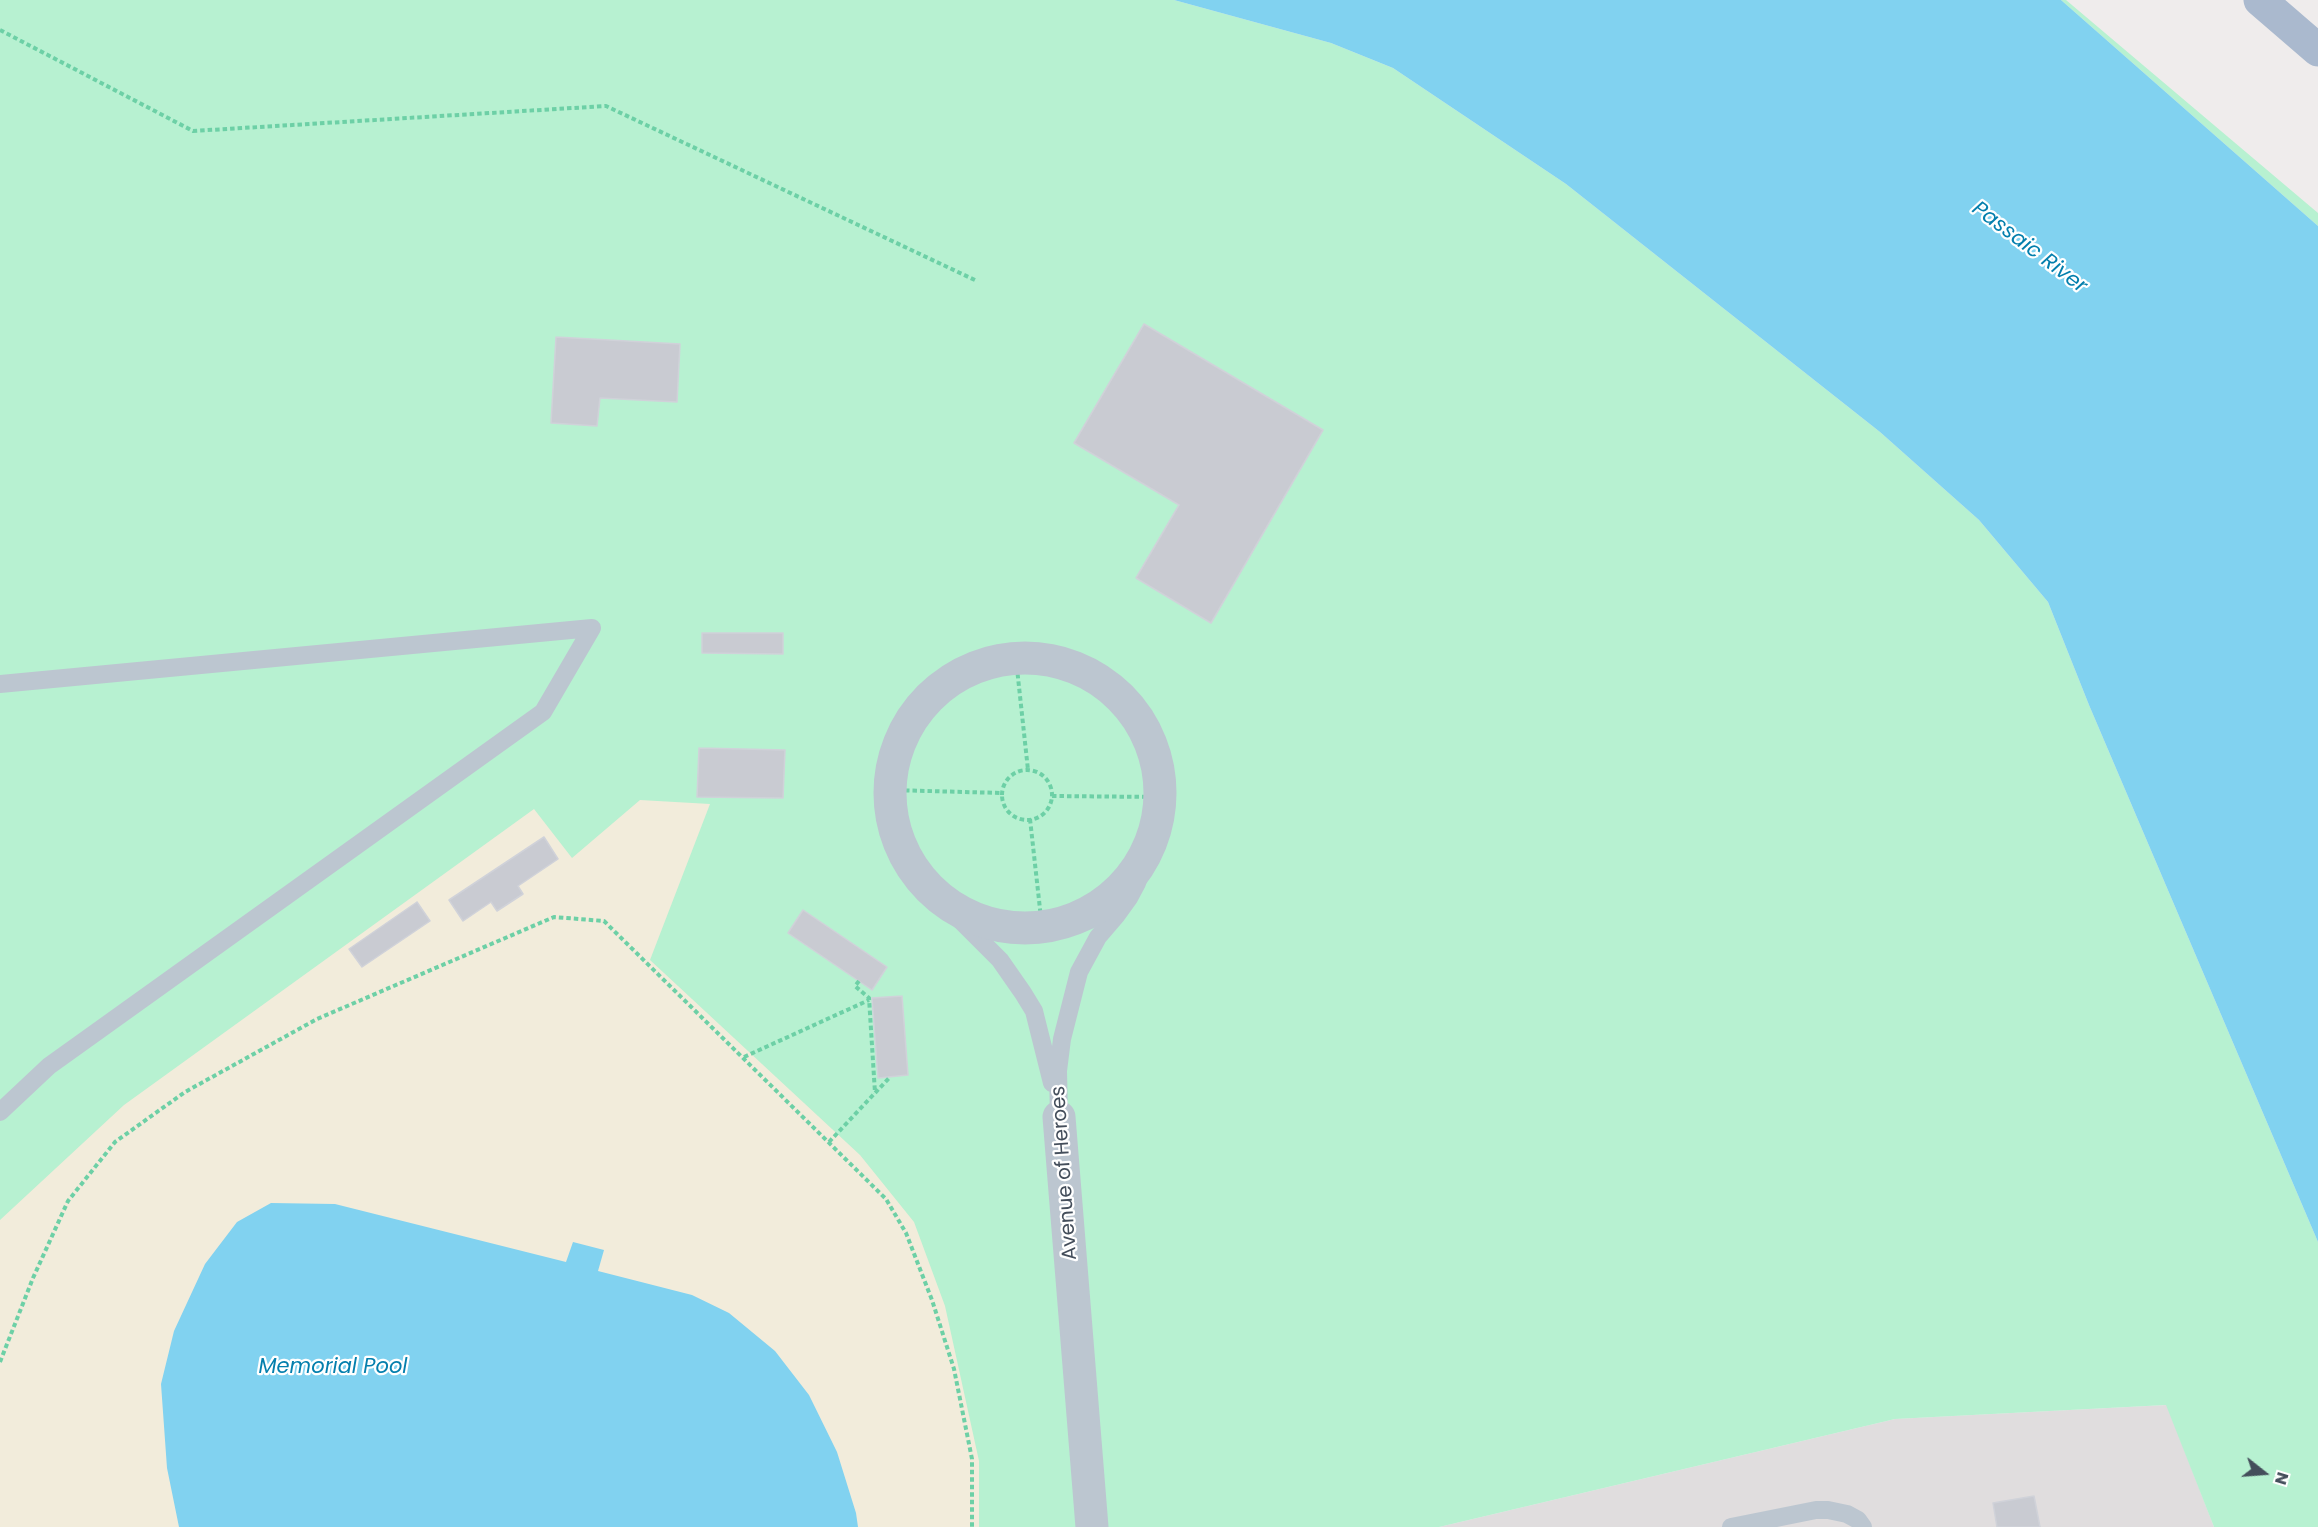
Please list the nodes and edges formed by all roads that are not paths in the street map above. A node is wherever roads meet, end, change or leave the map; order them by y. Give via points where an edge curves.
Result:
1 (2260, 0) edge
2 (2318, 50) edge
3 (0, 684) edge
4 (1151, 841) junction
5 (932, 892) junction
6 (0, 1112) edge
7 (1059, 1117) junction
8 (1092, 1527) edge
9 (1731, 1527) edge
10 (1863, 1527) edge

1 - 2 main road
3 - 6 lane via 592,628 543,711 49,1066
4 - 5 street, Avenue of Heroes via 1135,871 1114,895 1091,912 1063,923 1025,928 997,926 962,914
4 - 5 street, Avenue of Heroes via 1159,806 1152,747 1139,721 1118,695 1093,676 1064,664 1032,658 999,660 948,682 924,703 907,726 895,755 890,790 898,842 911,867
4 - 7 lane, Avenue of Heroes via 1129,898 1098,938 1079,972 1062,1039
5 - 7 lane via 1000,960 1034,1011
7 - 8 street, Avenue of Heroes
9 - 10 lane via 1828,1510 1847,1514

